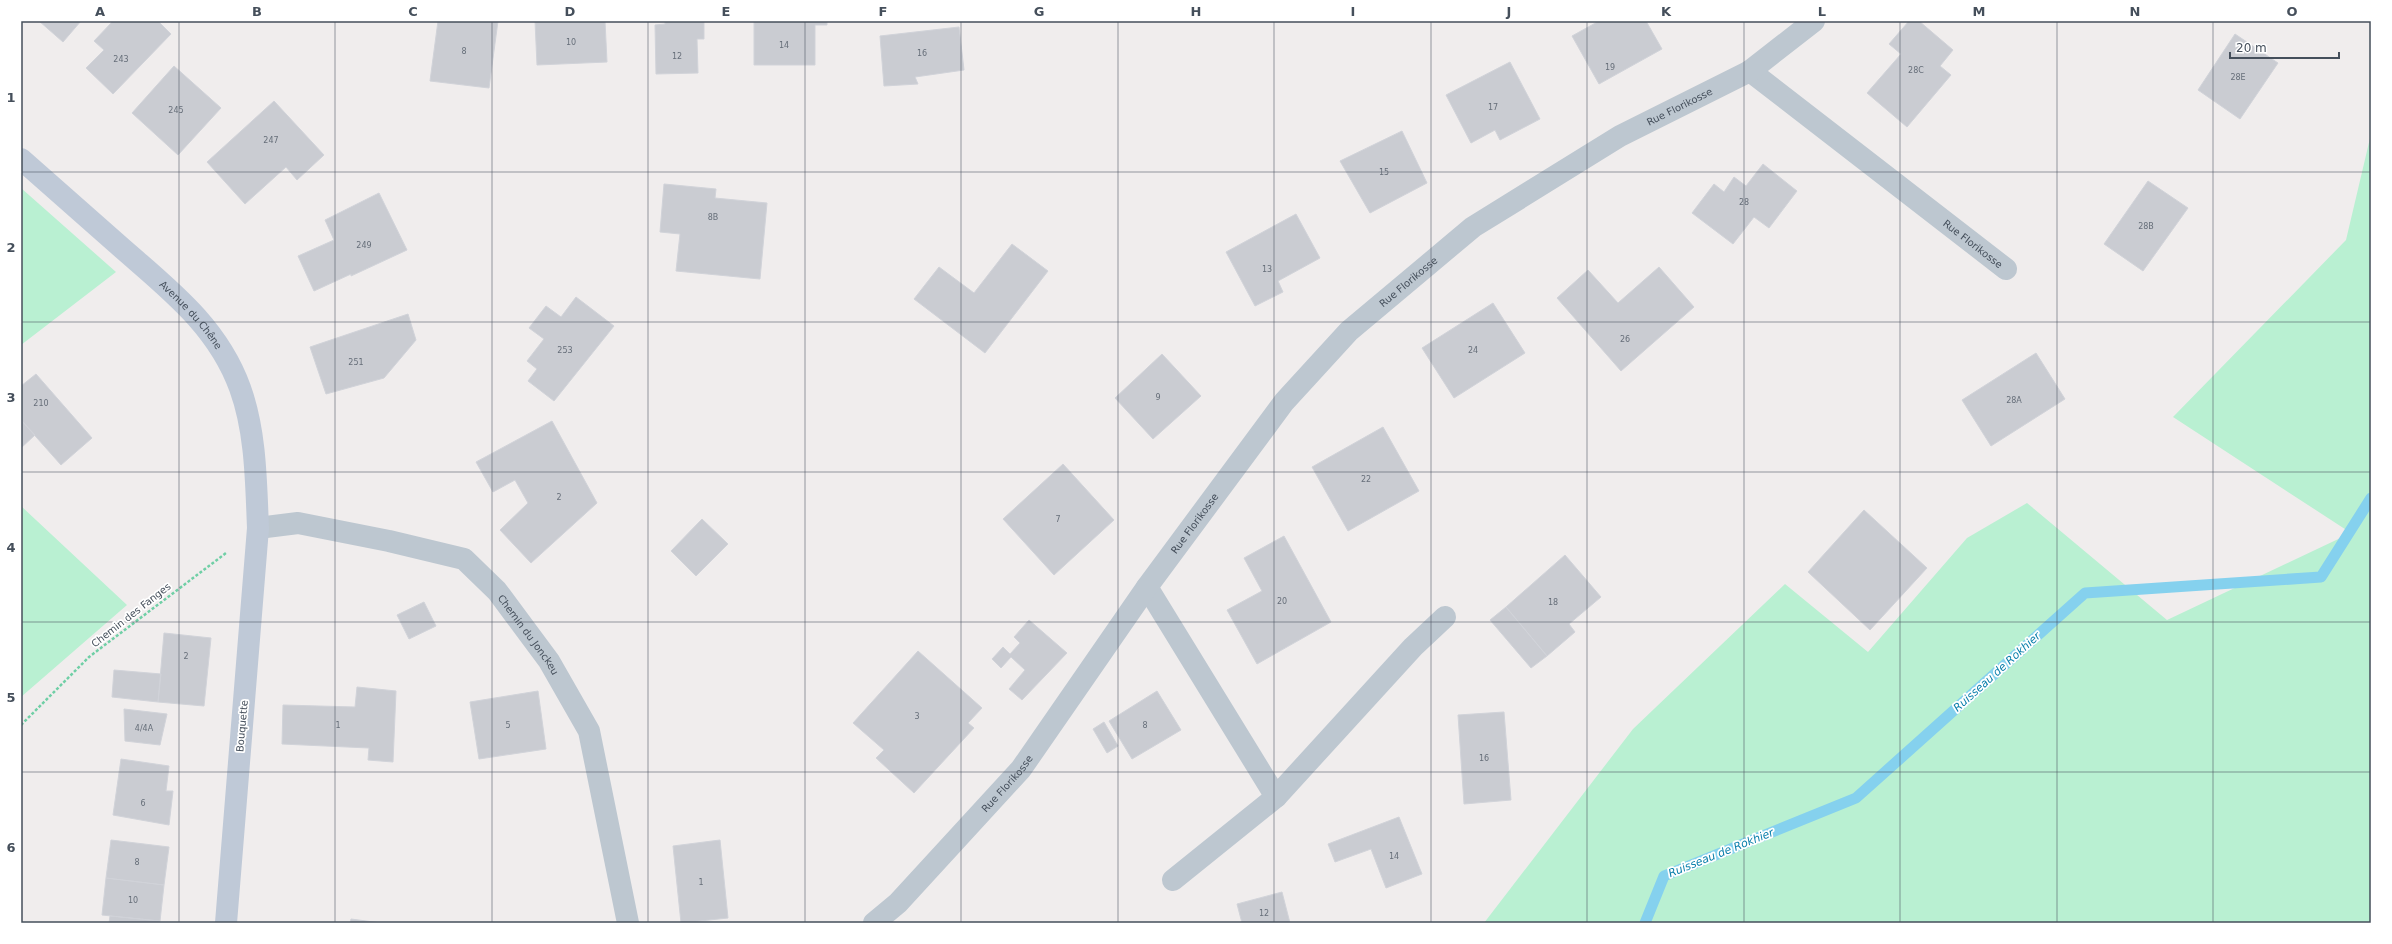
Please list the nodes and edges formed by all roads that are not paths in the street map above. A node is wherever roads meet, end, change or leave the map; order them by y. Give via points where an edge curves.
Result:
1 (1814, 21) edge
2 (1750, 71) junction
3 (21, 159) edge
4 (2006, 269) dead end
5 (258, 528) junction
6 (1147, 587) junction
7 (1446, 617) dead end
8 (1276, 797) junction
9 (1173, 880) dead end
10 (226, 923) edge
11 (628, 923) edge
12 (874, 923) edge

1 - 2 street, Rue Florikosse
2 - 4 street, Rue Florikosse
2 - 6 street, Rue Florikosse via 1620,136 1473,227 1350,331 1284,402
3 - 5 main road, Avenue du Chêne via 191,308 226,356 249,418
5 - 10 main road, Bouquette
5 - 11 street, Chemin du Jonckeu via 298,523 464,559 496,591 548,661 589,731
6 - 8 street
6 - 12 street, Rue Florikosse via 1021,769 898,903
7 - 8 street via 1413,647
8 - 9 street

